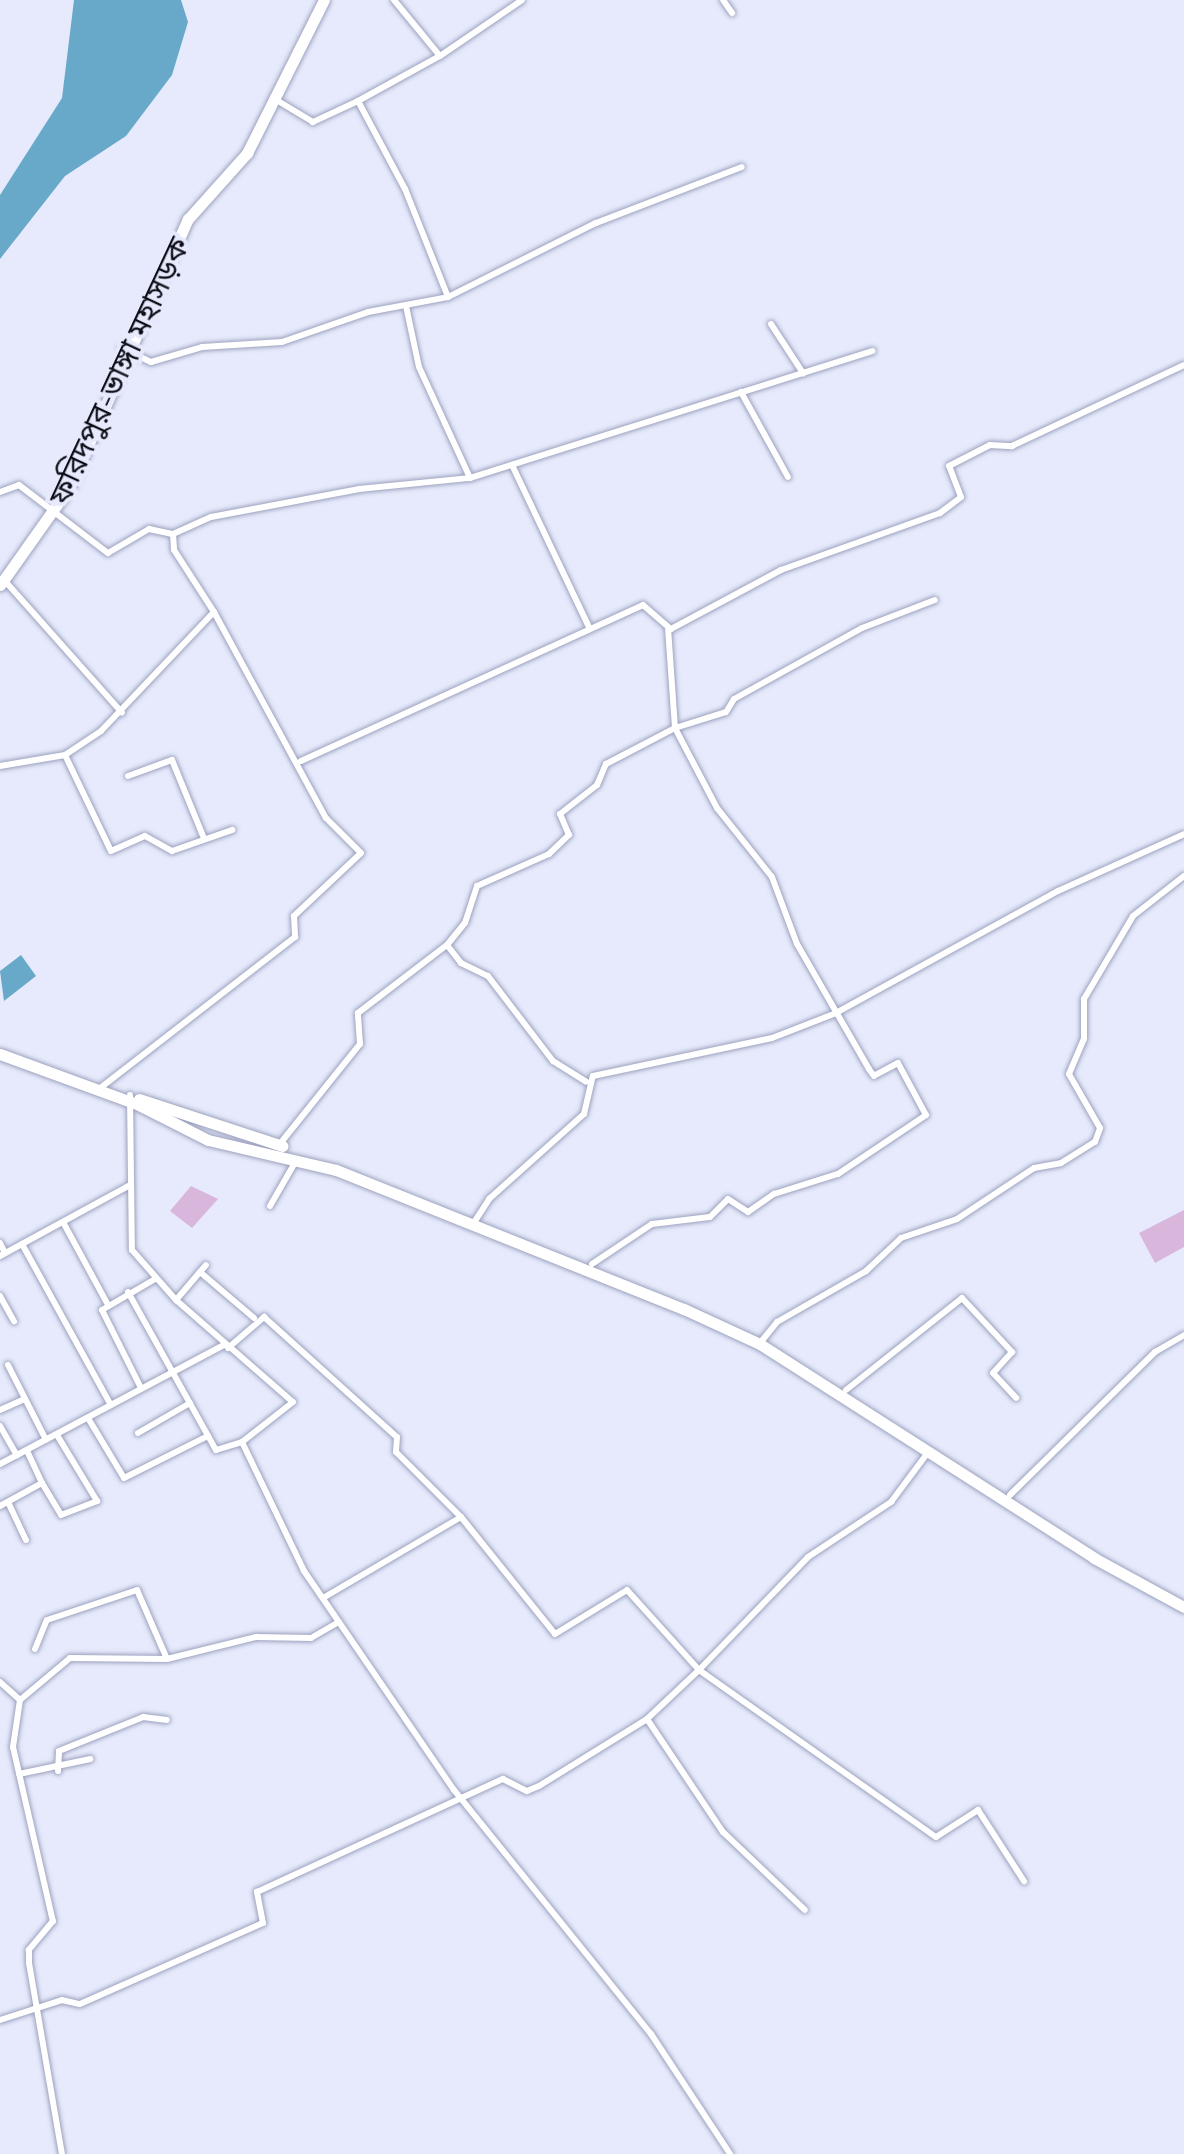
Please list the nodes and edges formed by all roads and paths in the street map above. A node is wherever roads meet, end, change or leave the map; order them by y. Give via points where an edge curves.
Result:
1 (320, 0) edge
2 (394, 0) edge
3 (522, 0) edge
4 (723, 0) edge
5 (732, 12) dead end
6 (440, 56) junction
7 (275, 98) junction
8 (358, 101) junction
9 (742, 167) dead end
10 (448, 297) junction
11 (406, 306) junction
12 (771, 324) dead end
13 (124, 349) junction
14 (872, 350) dead end
15 (1184, 364) edge
16 (802, 372) junction
17 (740, 392) junction
18 (512, 465) junction
19 (788, 477) dead end
20 (470, 478) junction
21 (0, 492) edge
22 (50, 514) junction
23 (174, 534) junction
24 (1, 579) edge
25 (935, 600) dead end
26 (214, 612) junction
27 (589, 627) junction
28 (668, 630) junction
29 (122, 713) junction
30 (675, 728) junction
31 (64, 755) junction
32 (302, 761) junction
33 (0, 766) edge
34 (128, 776) dead end
35 (232, 830) dead end
36 (1184, 834) edge
37 (203, 836) junction
38 (1184, 876) edge
39 (447, 945) junction
40 (836, 1013) junction
41 (0, 1046) edge
42 (0, 1054) edge
43 (586, 1082) junction
44 (98, 1088) junction
45 (129, 1098) junction
46 (290, 1152) junction
47 (130, 1186) junction
48 (270, 1206) dead end
49 (63, 1222) junction
50 (474, 1222) junction
51 (0, 1243) edge
52 (22, 1244) junction
53 (540, 1248) junction
54 (3, 1254) edge
55 (592, 1264) junction
56 (154, 1279) junction
57 (128, 1292) junction
58 (0, 1296) edge
59 (670, 1299) junction
60 (176, 1300) junction
61 (107, 1303) junction
62 (254, 1318) junction
63 (14, 1320) dead end
64 (1184, 1336) edge
65 (762, 1342) junction
66 (226, 1347) junction
67 (8, 1365) dead end
68 (803, 1367) junction
69 (172, 1372) junction
70 (141, 1388) junction
71 (846, 1390) junction
72 (25, 1398) junction
73 (1016, 1398) dead end
74 (190, 1403) junction
75 (111, 1405) junction
76 (0, 1410) edge
77 (88, 1418) junction
78 (0, 1426) edge
79 (898, 1427) junction
80 (138, 1433) dead end
81 (57, 1435) junction
82 (208, 1436) junction
83 (46, 1440) junction
84 (242, 1442) junction
85 (27, 1451) junction
86 (929, 1451) junction
87 (17, 1456) junction
88 (0, 1464) edge
89 (42, 1483) junction
90 (1003, 1493) junction
91 (4, 1504) edge
92 (462, 1517) junction
93 (26, 1540) dead end
94 (322, 1598) junction
95 (1184, 1603) edge
96 (339, 1622) junction
97 (35, 1649) dead end
98 (167, 1659) junction
99 (699, 1670) junction
100 (0, 1682) edge
101 (20, 1700) junction
102 (647, 1719) junction
103 (167, 1720) dead end
104 (90, 1759) dead end
105 (58, 1770) junction
106 (19, 1774) junction
107 (462, 1799) junction
108 (1024, 1882) dead end
109 (805, 1910) dead end
110 (36, 2007) junction
111 (0, 2020) edge
112 (62, 2154) edge
113 (730, 2154) edge

1 - 7 highway, ফরিদপুর-ভাঙ্গা মহাসড়ক
2 - 6 street
3 - 6 street
4 - 5 street
6 - 8 street
7 - 8 street via 313,122
7 - 13 highway, ফরিদপুর-ভাঙ্গা মহাসড়ক via 242,149 183,215
8 - 10 street via 405,189
9 - 10 street via 596,222
10 - 11 street
11 - 13 street via 282,342 202,347 151,362
11 - 20 street via 418,367
12 - 16 street
13 - 22 highway, ফরিদপুর-ভাঙ্গা মহাসড়ক
14 - 16 street
15 - 28 street via 1012,446 990,445 949,466 962,498 950,508 816,555
16 - 17 street
17 - 18 street
17 - 19 street
18 - 20 street
18 - 27 street
20 - 23 street via 359,488 211,517
21 - 22 street via 19,485
22 - 23 street via 105,553 136,532
22 - 24 highway, ফরিদপুর-ভাঙ্গা মহাসড়ক
23 - 26 street via 174,550
24 - 29 street
25 - 30 street via 884,616 734,699 726,712
26 - 29 street via 170,650
26 - 32 street
27 - 28 street via 646,604
27 - 32 street
28 - 30 street
29 - 31 street
30 - 39 street via 606,764 597,785 560,814 569,836 549,854 477,886 465,923
30 - 40 street via 717,808 772,878 797,944
31 - 33 street
31 - 37 street via 110,851 145,836 172,851
32 - 44 street via 326,818 360,856 294,916 295,937
34 - 37 street via 172,760
35 - 37 street
36 - 40 street via 1058,891
38 - 65 street via 1134,916 1084,998 1084,1039 1069,1074 1100,1128 1096,1142 1061,1164 1034,1168 957,1219 901,1238 866,1271 793,1310
39 - 43 street via 461,964 488,976 553,1061
39 - 46 street via 358,1013 360,1044
40 - 43 street via 772,1038 744,1038
40 - 55 street via 873,1074 900,1064 924,1117 838,1174 774,1194 748,1212 728,1199 710,1217 652,1224
41 - 44 highway
42 - 44 highway
43 - 50 street via 584,1114
44 - 45 highway
45 - 46 highway
45 - 46 highway via 208,1140
45 - 47 street
46 - 48 street
46 - 50 highway
47 - 49 street
47 - 56 street via 132,1250
49 - 52 street
49 - 61 street
50 - 53 highway
51 - 54 street
52 - 54 street
52 - 75 street
53 - 55 highway
53 - 59 highway
55 - 59 highway
56 - 57 street
56 - 60 street
57 - 61 street
57 - 69 street
58 - 63 street
59 - 65 highway
60 - 62 street via 203,1268
60 - 66 street
61 - 70 street via 102,1318
62 - 66 street
62 - 92 street via 264,1317 397,1436 396,1452
64 - 90 street via 1155,1352
65 - 68 highway
66 - 69 street
66 - 84 street via 293,1402
67 - 72 street
68 - 71 highway
68 - 79 highway
69 - 70 street
69 - 74 street
70 - 75 street
71 - 73 street via 962,1298 1012,1352 993,1373
71 - 79 highway
72 - 76 street
72 - 83 street
74 - 80 street
74 - 82 street
75 - 77 street
77 - 81 street
77 - 82 street via 124,1478
78 - 87 street
79 - 86 highway
79 - 90 highway
81 - 83 street
81 - 89 street via 97,1501 61,1515
82 - 84 street via 220,1454
83 - 85 street
84 - 94 street
85 - 87 street
85 - 89 street
86 - 90 highway
86 - 99 street via 891,1502 808,1556
87 - 88 street
89 - 91 street
90 - 95 highway
91 - 93 street
92 - 94 street
92 - 99 street via 555,1634 568,1633 627,1590
94 - 96 street
96 - 98 street via 310,1638 256,1637
96 - 107 street
97 - 98 street via 47,1620 137,1590
98 - 101 street via 70,1658
99 - 102 street
99 - 108 street via 936,1836 978,1810
100 - 101 street
101 - 106 street via 13,1747
102 - 107 street via 527,1791 509,1777
102 - 109 street via 724,1832
103 - 105 street via 144,1717 59,1751
104 - 105 street
105 - 106 street
106 - 110 street via 54,1922 29,1950
107 - 110 street via 257,1892 263,1923 80,2004
107 - 113 street via 651,2034
110 - 111 street
110 - 112 street

